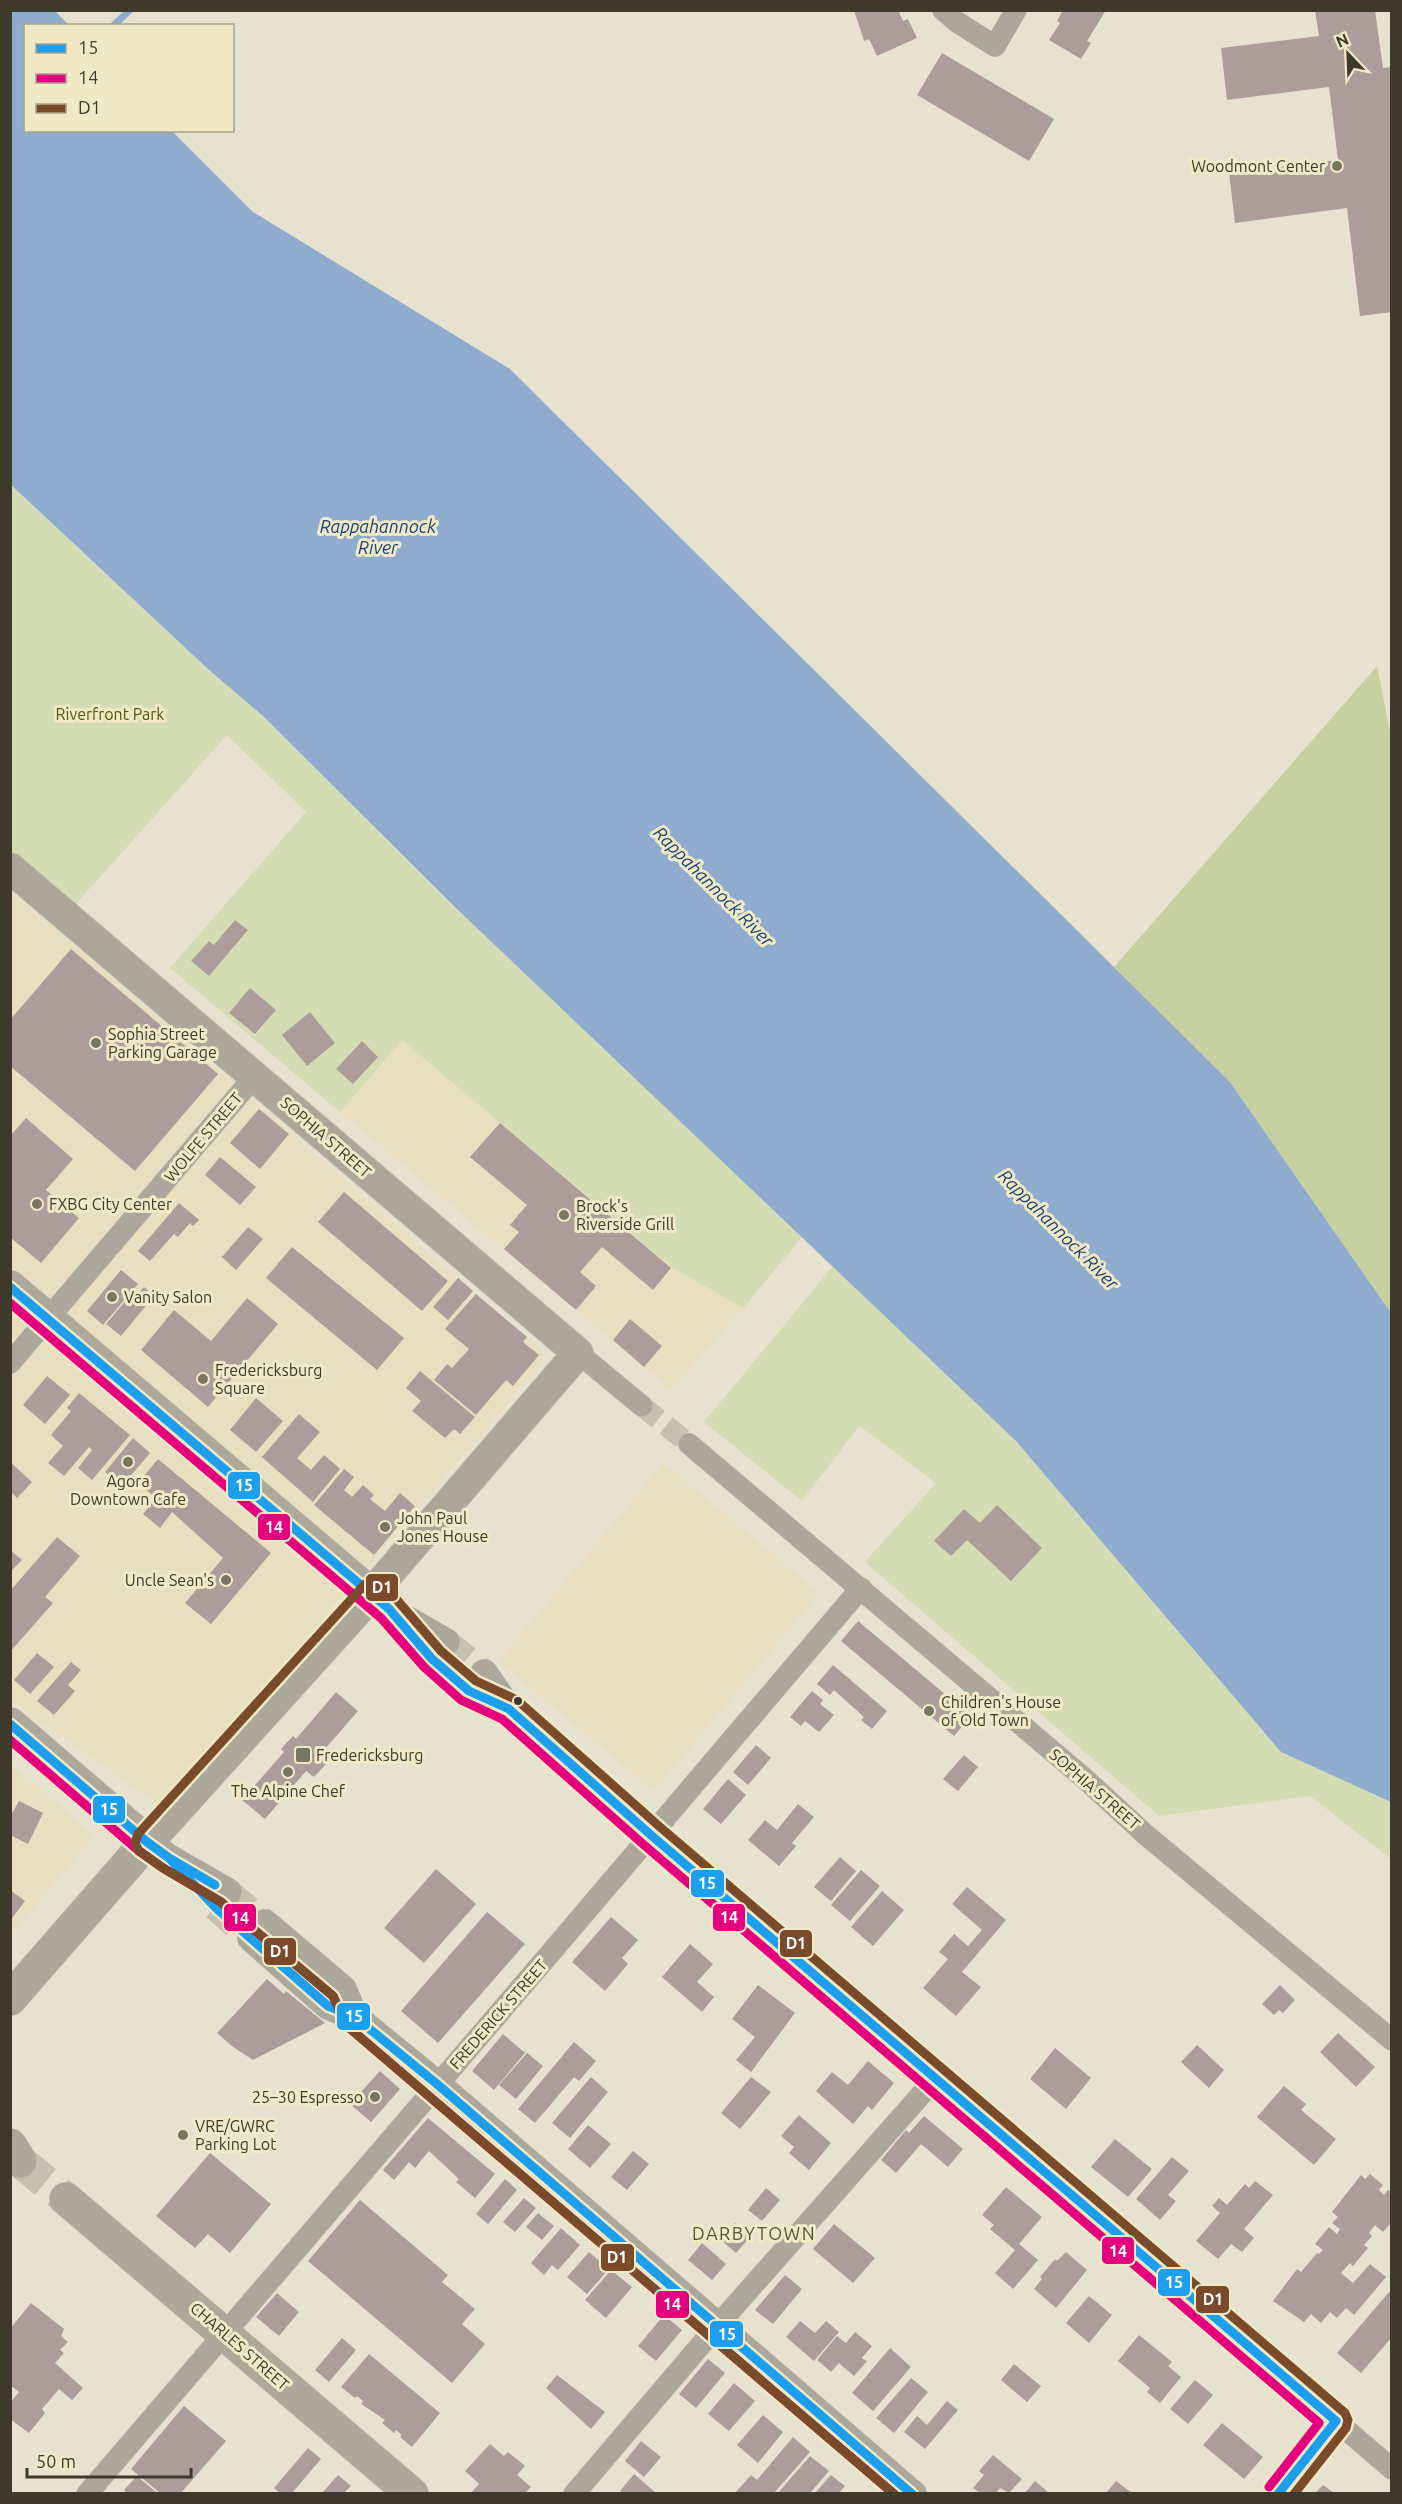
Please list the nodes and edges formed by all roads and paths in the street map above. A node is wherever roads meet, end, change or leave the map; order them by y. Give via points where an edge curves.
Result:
1 (943, 10) edge
2 (1016, 10) edge
3 (10, 868) edge
4 (255, 1076) junction
5 (10, 1287) edge
6 (48, 1319) junction
7 (578, 1353) junction
8 (10, 1363) edge
9 (642, 1406) tunnel mouth
10 (688, 1444) tunnel mouth
11 (861, 1588) junction
12 (380, 1601) junction
13 (439, 1650) tunnel mouth
14 (477, 1682) tunnel mouth
15 (10, 1724) edge
16 (652, 1836) junction
17 (158, 1850) junction
18 (222, 1899) tunnel mouth
19 (258, 1931) tunnel mouth
20 (10, 1999) edge
21 (1392, 2040) edge
22 (935, 2079) junction
23 (436, 2084) junction
24 (66, 2199) tunnel mouth
25 (717, 2326) junction
26 (225, 2332) junction
27 (1336, 2421) junction
28 (1392, 2469) edge
29 (87, 2493) edge
30 (412, 2493) edge
31 (574, 2493) edge
32 (912, 2493) edge
33 (1278, 2493) edge

1 - 2 street via 995,46
3 - 4 main road, SOPHIA STREET
4 - 6 street, WOLFE STREET
4 - 7 main road, SOPHIA STREET
5 - 6 main road
6 - 8 street, WOLFE STREET
6 - 12 main road
7 - 9 street, SOPHIA STREET
7 - 12 main road
10 - 11 street, SOPHIA STREET
11 - 16 street, FREDERICK STREET
11 - 21 street, SOPHIA STREET via 1146,1835
12 - 13 street
12 - 17 main road
14 - 16 street
15 - 17 main road
16 - 22 street
16 - 23 street, FREDERICK STREET
17 - 18 street
17 - 20 main road
19 - 23 street via 343,1989 355,2017
22 - 25 street
22 - 27 street
23 - 25 street
23 - 26 street, FREDERICK STREET
24 - 26 main road, CHARLES STREET
25 - 31 street
25 - 32 street
26 - 29 street, FREDERICK STREET
26 - 30 main road, CHARLES STREET
27 - 28 street
27 - 33 street

